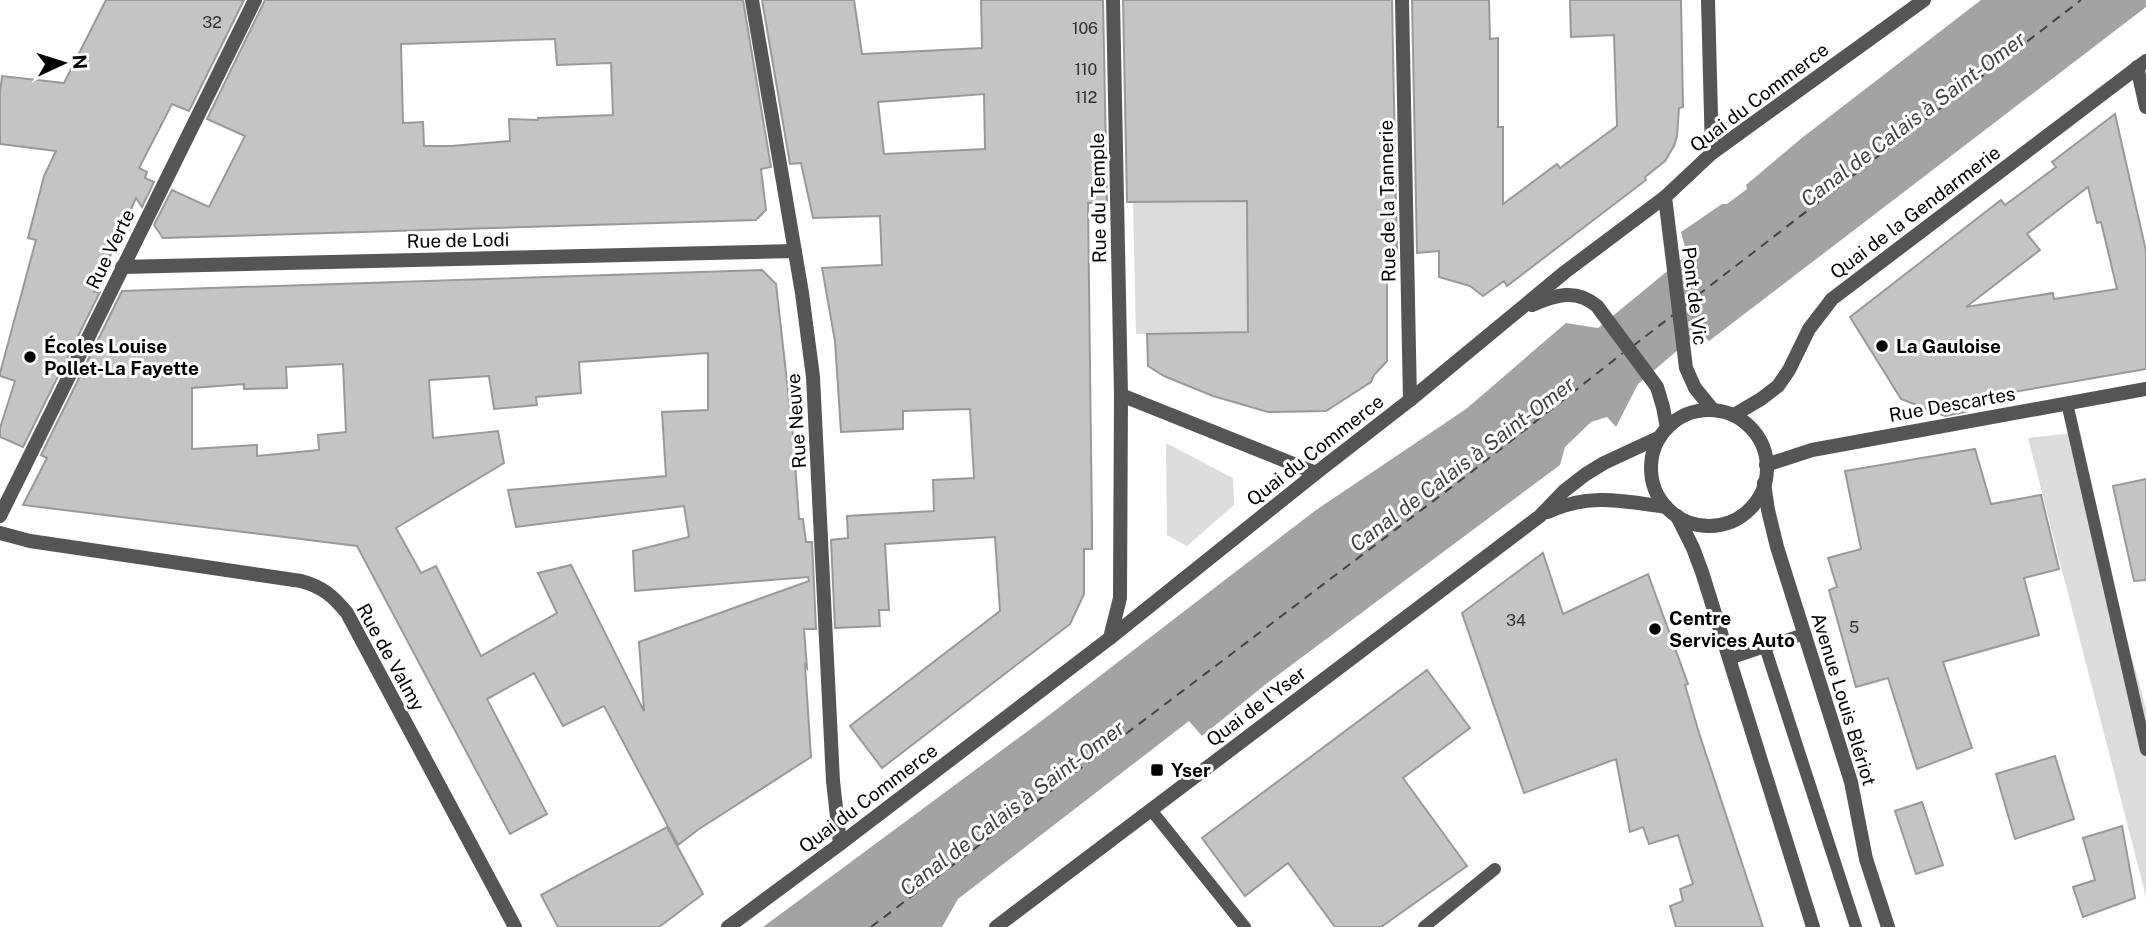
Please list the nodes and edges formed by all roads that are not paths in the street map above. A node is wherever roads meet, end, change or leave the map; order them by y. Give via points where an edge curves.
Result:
1 (255, 0) edge
2 (752, 0) edge
3 (1113, 0) edge
4 (1402, 0) edge
5 (1708, 0) edge
6 (1924, 0) edge
7 (2142, 64) edge
8 (2146, 107) edge
9 (1712, 153) junction
10 (1665, 198) junction
11 (796, 251) junction
12 (122, 267) junction
13 (1518, 311) junction
14 (2146, 389) edge
15 (1121, 395) junction
16 (1410, 400) junction
17 (2067, 403) junction
18 (1713, 410) junction
19 (1734, 415) junction
20 (1663, 432) junction
21 (1766, 465) junction
22 (1316, 473) junction
23 (1764, 483) junction
24 (1671, 512) junction
25 (0, 516) edge
26 (1540, 516) junction
27 (0, 533) edge
28 (1804, 634) junction
29 (1110, 638) junction
30 (1765, 647) junction
31 (1729, 659) junction
32 (2146, 750) edge
33 (1151, 810) junction
34 (840, 844) junction
35 (1495, 869) dead end
36 (515, 927) edge
37 (728, 927) edge
38 (996, 927) edge
39 (1245, 927) edge
40 (1424, 927) edge
41 (1813, 927) edge
42 (1856, 927) edge
43 (1888, 927) edge

1 - 12 street, Rue Verte
2 - 11 street, Rue Neuve
3 - 15 street, Rue du Temple
4 - 16 street, Rue de la Tannerie
5 - 9 street
6 - 9 street, Quai du Commerce
7 - 8 street
7 - 19 street, Quai de la Gendarmerie via 1832,299 1809,329 1778,386
9 - 10 street, Quai du Commerce
10 - 13 street, Quai du Commerce
10 - 18 street, Pont de Vic via 1686,368
11 - 12 street, Rue de Lodi
11 - 34 street, Rue Neuve via 817,415 833,780
12 - 25 street, Rue Verte
13 - 16 street, Quai du Commerce
13 - 20 street via 1565,294 1586,298 1651,378 1661,398
14 - 17 street, Rue Descartes
15 - 22 street
15 - 29 street, Rue du Temple via 1120,598
16 - 22 street, Quai du Commerce
17 - 21 street, Rue Descartes via 1812,450
17 - 32 lane
18 - 19 street
18 - 20 street via 1691,412
19 - 21 street via 1755,433
20 - 24 street via 1652,456 1651,476 1658,496
20 - 26 street, Quai de l'Yser via 1586,474
21 - 23 street
22 - 29 street, Quai du Commerce
23 - 24 street via 1750,508 1719,525 1690,523
23 - 28 street, Avenue Louis Blériot via 1777,548
24 - 26 street, Quai de l'Yser via 1620,501 1580,500
24 - 31 street via 1693,548
26 - 33 street, Quai de l'Yser
27 - 36 street, Rue de Valmy via 302,581 327,590 347,613
28 - 30 lane
28 - 43 street, Avenue Louis Blériot via 1852,782 1867,859
29 - 34 street, Quai du Commerce
30 - 31 lane
30 - 42 lane
31 - 41 street
33 - 38 street, Quai de l'Yser
33 - 39 lane
34 - 37 street, Quai du Commerce
35 - 40 lane

